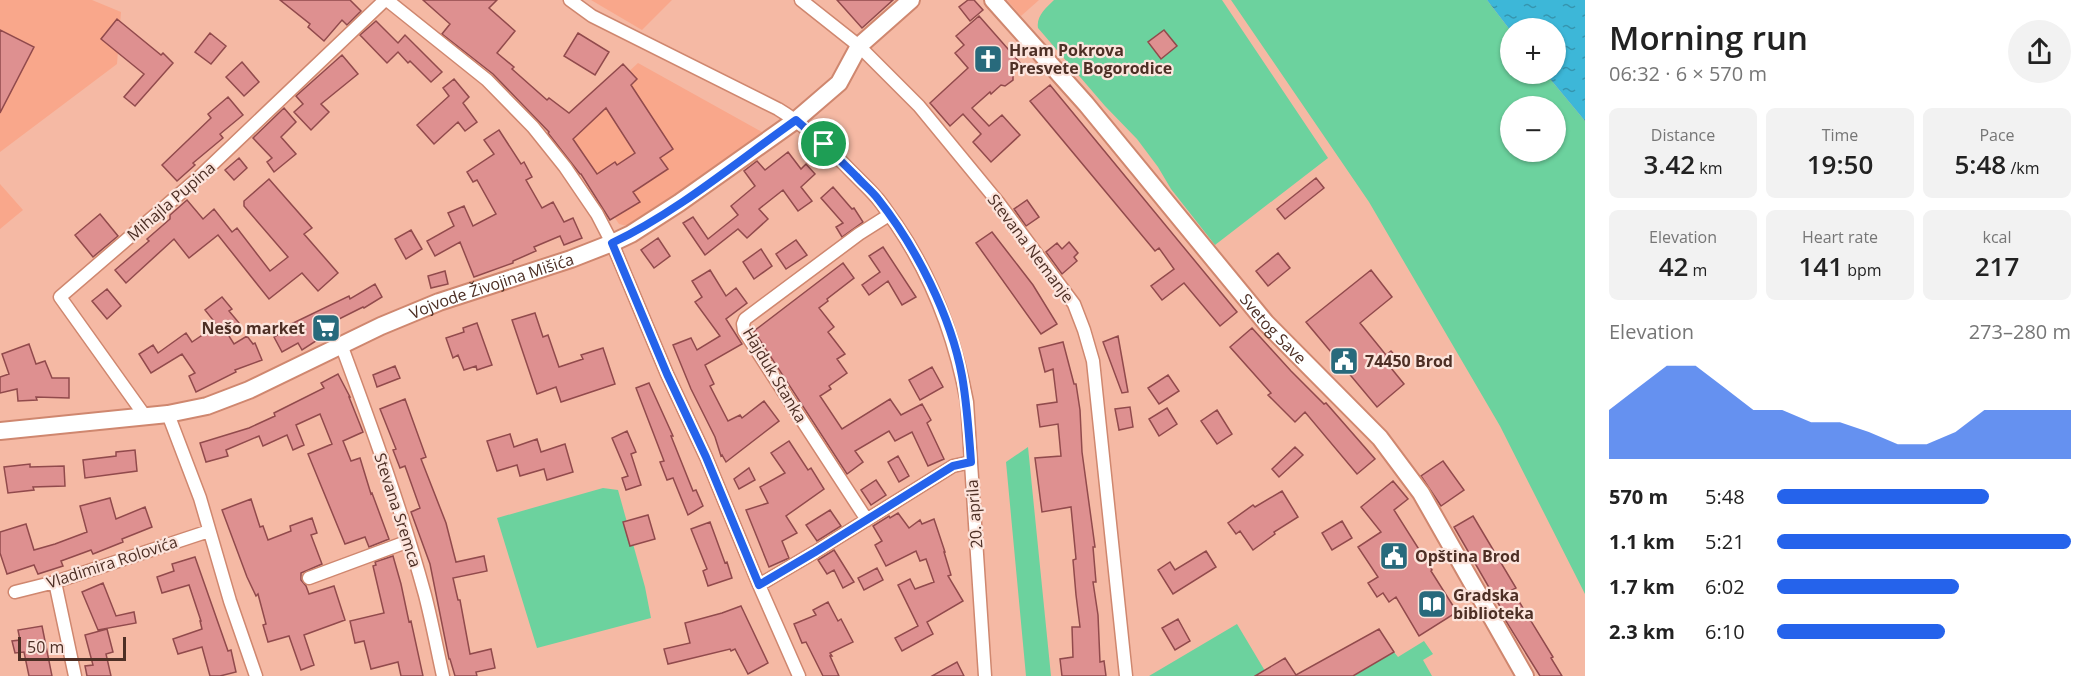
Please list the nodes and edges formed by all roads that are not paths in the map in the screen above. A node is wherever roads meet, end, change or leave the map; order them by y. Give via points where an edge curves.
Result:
1 (386, 0) edge
2 (570, 0) edge
3 (801, 0) edge
4 (911, 0) edge
5 (993, 0) edge
6 (859, 46) junction
7 (796, 120) junction
8 (889, 215) junction
9 (612, 243) junction
10 (342, 346) junction
11 (168, 414) junction
12 (145, 416) junction
13 (0, 431) edge
14 (971, 462) junction
15 (867, 520) junction
16 (209, 531) junction
17 (409, 541) junction
18 (309, 578) dead end
19 (55, 582) junction
20 (759, 585) junction
21 (15, 592) dead end
22 (75, 676) edge
23 (256, 676) edge
24 (443, 676) edge
25 (800, 676) edge
26 (985, 676) edge
27 (1126, 676) edge
28 (1525, 676) edge

1 - 9 street via 486,80 533,127 565,167
1 - 12 street, Mihajla Pupina via 197,179 60,297
2 - 7 street, 20. aprila via 592,16
3 - 6 street, Stevana Nemanje
4 - 6 street, Vojvode Živojina Mišića
5 - 28 street, Svetog Save via 1086,104 1266,322 1394,455 1421,493
6 - 7 street, Vojvode Živojina Mišića via 839,83
6 - 27 street, Stevana Nemanje via 947,139 1074,304 1094,370
7 - 8 street, 20. aprila via 824,144
7 - 9 street, Vojvode Živojina Mišića via 679,203
8 - 14 street, 20. aprila via 936,296 951,333 967,402
8 - 15 street, Hajduk Stanka via 744,319 743,324
9 - 10 street, Vojvode Živojina Mišića via 439,302
9 - 20 street
10 - 11 street, Vojvode Živojina Mišića via 249,390 207,406
10 - 17 street, Stevana Sremca
11 - 12 street, Vojvode Živojina Mišića
11 - 16 street
12 - 13 street, Vojvode Živojina Mišića
14 - 15 street via 953,466
14 - 26 street, 20. aprila
15 - 20 street
16 - 19 street, Vladimira Rolovića
16 - 23 street
17 - 18 street
17 - 24 street, Stevana Sremca
19 - 21 street, Vladimira Rolovića
19 - 22 street
20 - 25 street

